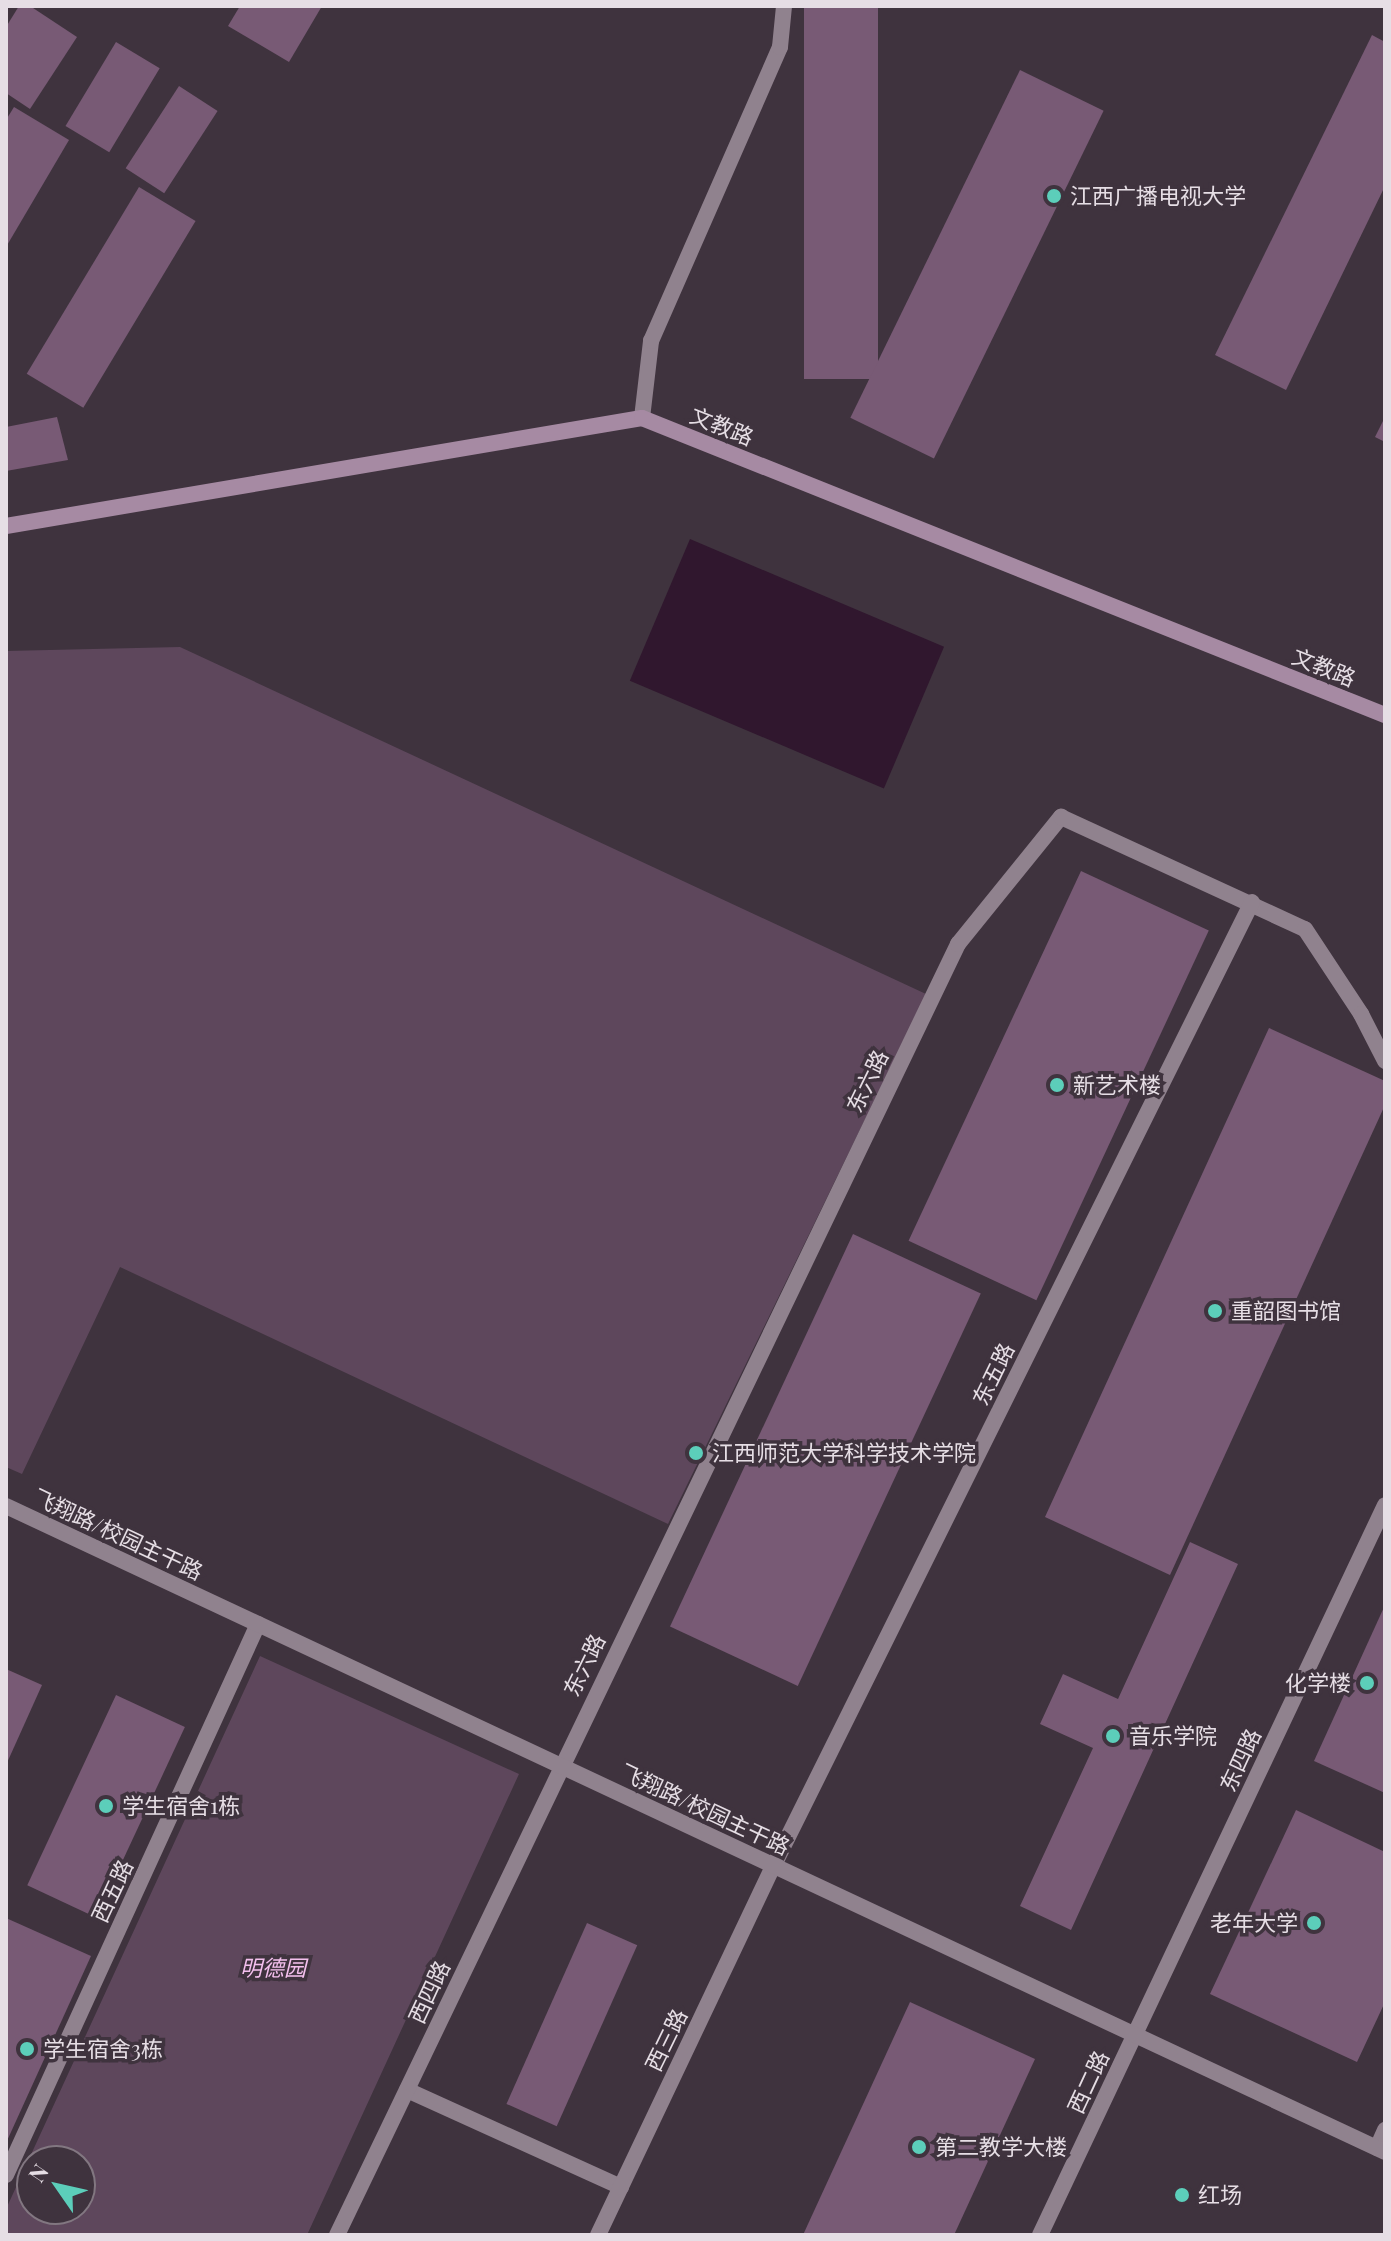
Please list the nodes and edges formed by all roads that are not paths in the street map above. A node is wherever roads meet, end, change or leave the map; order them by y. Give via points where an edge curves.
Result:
1 (784, 6) edge
2 (642, 418) junction
3 (6, 526) edge
4 (1385, 715) edge
5 (1252, 902) junction
6 (1385, 1061) edge
7 (1385, 1505) edge
8 (6, 1506) edge
9 (258, 1624) junction
10 (560, 1767) junction
11 (774, 1865) junction
12 (1135, 2035) junction
13 (407, 2090) junction
14 (1385, 2130) edge
15 (1381, 2150) edge
16 (6, 2175) edge
17 (621, 2187) junction
18 (337, 2235) edge
19 (598, 2235) edge
20 (1040, 2235) edge

1 - 2 street via 780,47 651,341
2 - 3 street
2 - 4 street, 文教路
5 - 6 street, 东六路 via 1305,929
5 - 10 street, 东六路 via 1061,817 958,944
5 - 11 street, 东五路
7 - 12 street, 东四路
8 - 9 street, 飞翔路/校园主干路
9 - 10 street, 飞翔路/校园主干路
9 - 16 street, 西五路
10 - 11 street, 飞翔路/校园主干路
10 - 13 street, 西四路
11 - 12 street, 飞翔路/校园主干路
11 - 17 street, 西三路
12 - 15 street, 飞翔路/校园主干路
12 - 20 street, 西二路
13 - 17 street
13 - 18 street, 西四路
14 - 15 street
17 - 19 street, 西三路

